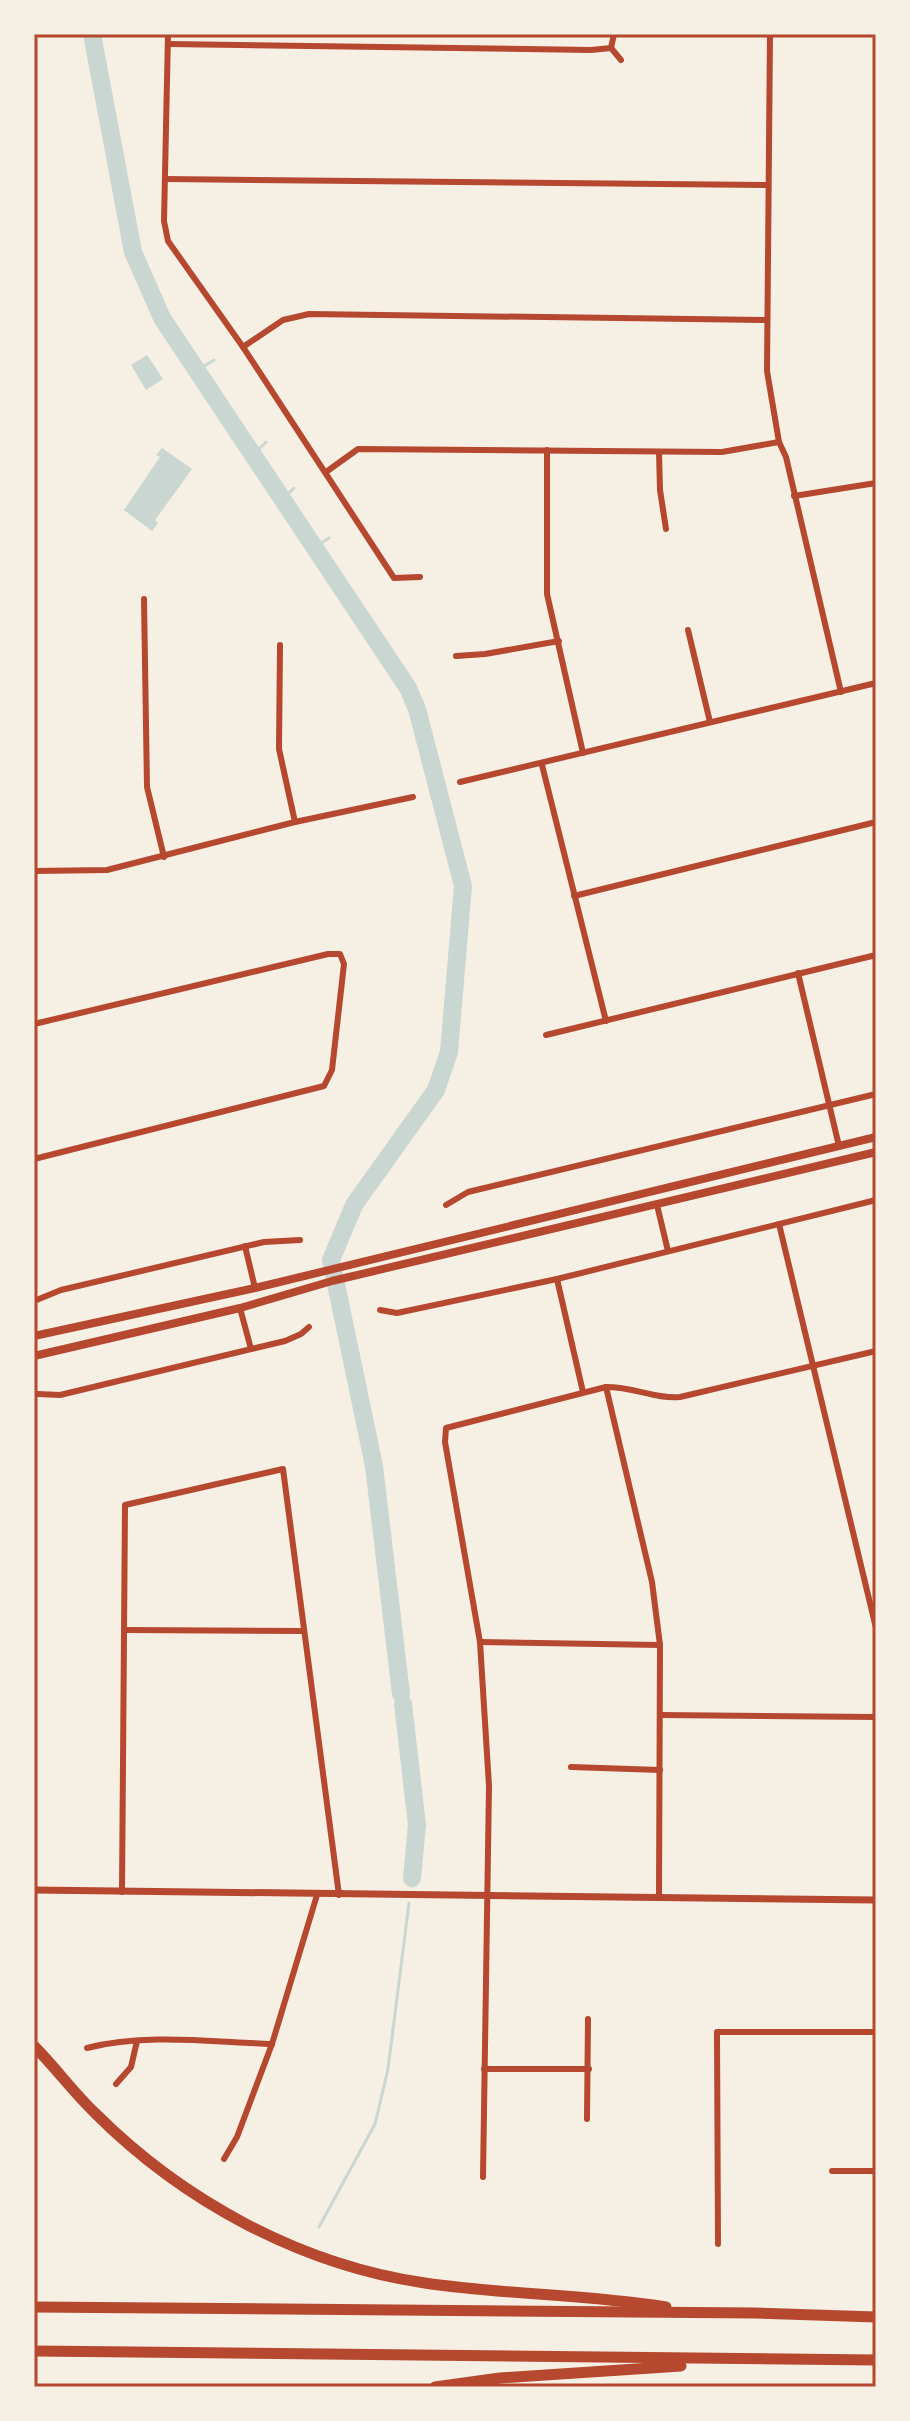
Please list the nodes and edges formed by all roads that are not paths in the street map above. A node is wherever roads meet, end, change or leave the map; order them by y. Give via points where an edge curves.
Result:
1 (168, 34) edge
2 (614, 34) edge
3 (770, 34) edge
4 (168, 44) junction
5 (611, 48) junction
6 (621, 60) dead end
7 (166, 179) junction
8 (768, 185) junction
9 (766, 320) junction
10 (243, 347) junction
11 (779, 442) junction
12 (547, 450) junction
13 (659, 452) junction
14 (326, 472) junction
15 (876, 483) edge
16 (794, 496) junction
17 (666, 529) dead end
18 (420, 577) dead end
19 (144, 599) dead end
20 (688, 630) dead end
21 (559, 641) junction
22 (280, 645) dead end
23 (456, 656) dead end
24 (876, 683) edge
25 (841, 692) junction
26 (710, 722) junction
27 (583, 753) junction
28 (542, 765) junction
29 (460, 782) dead end
30 (413, 797) dead end
31 (295, 822) junction
32 (876, 822) edge
33 (164, 857) junction
34 (34, 871) edge
35 (574, 896) junction
36 (876, 955) edge
37 (798, 973) junction
38 (606, 1021) junction
39 (34, 1024) edge
40 (546, 1035) dead end
41 (876, 1094) edge
42 (829, 1105) junction
43 (876, 1137) edge
44 (839, 1146) junction
45 (876, 1152) edge
46 (34, 1159) edge
47 (840, 1160) junction
48 (652, 1192) junction
49 (876, 1200) edge
50 (446, 1205) dead end
51 (657, 1205) junction
52 (779, 1224) junction
53 (300, 1240) dead end
54 (245, 1246) junction
55 (668, 1251) junction
56 (557, 1279) junction
57 (255, 1288) junction
58 (236, 1292) junction
59 (34, 1301) edge
60 (259, 1303) junction
61 (240, 1308) junction
62 (380, 1310) dead end
63 (309, 1327) dead end
64 (34, 1336) edge
65 (251, 1349) junction
66 (876, 1351) edge
67 (34, 1356) edge
68 (813, 1365) junction
69 (606, 1387) junction
70 (583, 1392) junction
71 (38, 1394) dead end
72 (876, 1628) edge
73 (125, 1630) junction
74 (304, 1631) junction
75 (480, 1642) junction
76 (660, 1645) junction
77 (660, 1715) junction
78 (876, 1717) edge
79 (571, 1767) dead end
80 (660, 1770) junction
81 (34, 1890) edge
82 (122, 1892) junction
83 (317, 1895) junction
84 (339, 1895) junction
85 (487, 1897) junction
86 (659, 1898) junction
87 (876, 1900) edge
88 (588, 2019) dead end
89 (876, 2032) edge
90 (137, 2041) junction
91 (34, 2043) edge
92 (272, 2044) junction
93 (87, 2048) dead end
94 (484, 2069) junction
95 (589, 2069) junction
96 (116, 2084) dead end
97 (587, 2119) dead end
98 (224, 2159) dead end
99 (832, 2171) dead end
100 (876, 2171) edge
101 (483, 2177) dead end
102 (718, 2244) dead end
103 (34, 2307) edge
104 (706, 2313) junction
105 (876, 2317) edge
106 (34, 2351) edge
107 (771, 2360) junction
108 (876, 2360) edge
109 (435, 2387) edge

1 - 4 street
2 - 5 street
3 - 8 street
4 - 5 street
4 - 7 street
5 - 6 street
7 - 8 street
7 - 10 street via 168,241
8 - 9 street
9 - 10 street via 309,314 283,320
9 - 11 street via 767,371
10 - 14 street
11 - 13 street via 722,452
11 - 16 street
12 - 13 street
12 - 14 street via 358,449
12 - 21 street via 547,594
13 - 17 street
14 - 18 street via 394,578
15 - 16 street
16 - 25 street
19 - 33 street via 147,787
20 - 26 street
21 - 23 street
21 - 27 street
22 - 31 street via 279,749
24 - 25 street
25 - 26 street
26 - 27 street
27 - 28 street
28 - 29 street
28 - 35 street
30 - 31 street
31 - 33 street
32 - 35 street
33 - 34 street via 92,871
35 - 38 street
36 - 37 street
37 - 38 street
37 - 42 street
38 - 40 street
39 - 46 street via 328,954 340,954 344,964 332,1070 324,1086
41 - 42 street
42 - 44 street
42 - 50 street via 468,1192
43 - 44 main road
44 - 47 main road
44 - 48 main road
45 - 47 main road
47 - 51 main road
48 - 51 main road
48 - 57 main road
49 - 52 street
51 - 55 street
51 - 60 main road
52 - 55 street
52 - 68 street
53 - 54 street
54 - 57 street
54 - 59 street
55 - 56 street
56 - 62 street via 397,1313
56 - 70 street
57 - 58 main road
57 - 60 main road
58 - 61 main road
58 - 64 main road
60 - 61 main road
61 - 65 street
61 - 67 main road
63 - 65 street via 294,1337
65 - 71 street via 60,1395
66 - 68 street
68 - 69 street via 680,1397
68 - 72 street
69 - 70 street
69 - 76 street via 652,1582
70 - 75 street via 446,1428
73 - 74 street
73 - 74 street via 125,1505 283,1469
73 - 82 street
74 - 84 street
75 - 76 street
75 - 85 street via 489,1786
76 - 77 street
77 - 78 street
77 - 80 street
79 - 80 street
80 - 86 street
81 - 82 street
82 - 83 street
83 - 84 street
83 - 92 street
84 - 85 street
85 - 86 street
85 - 94 street
86 - 87 street
88 - 95 street
89 - 102 street via 717,2032
90 - 92 street
90 - 93 street
90 - 96 street via 131,2067
91 - 104 highway via 95,2113 160,2169 232,2216 300,2248 422,2283
92 - 98 street
94 - 95 street
94 - 101 street
95 - 97 street
99 - 100 street
103 - 104 highway
104 - 105 highway
106 - 107 highway
107 - 108 highway
107 - 109 highway

